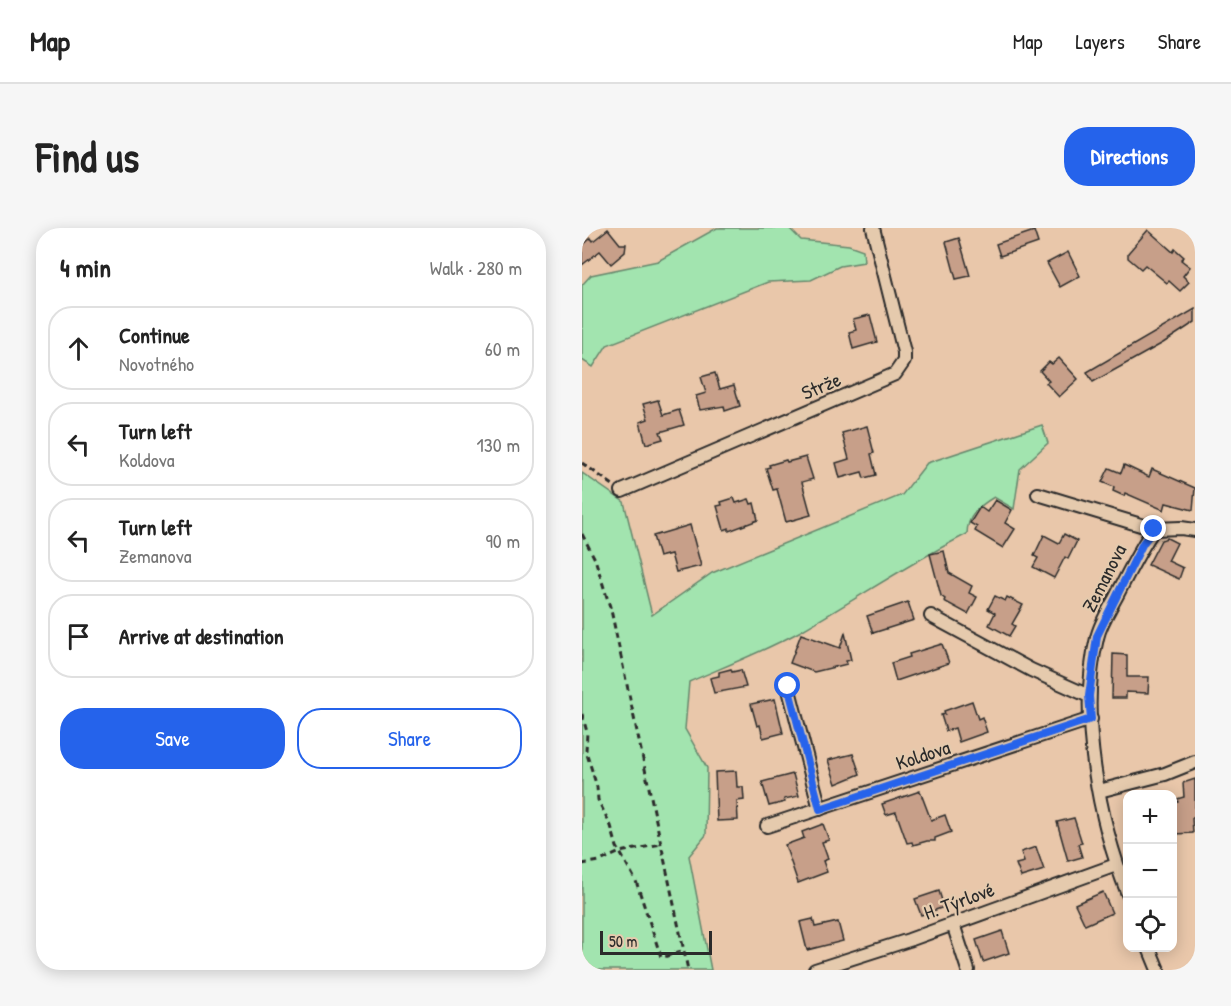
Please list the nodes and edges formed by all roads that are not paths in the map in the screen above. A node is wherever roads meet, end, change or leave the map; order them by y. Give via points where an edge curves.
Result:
1 (873, 229) edge
2 (622, 491) road end
3 (1038, 494) dead end
4 (1154, 529) junction
5 (1195, 530) edge
6 (932, 616) dead end
7 (788, 686) dead end
8 (1089, 696) junction
9 (1091, 719) junction
10 (1195, 762) edge
11 (1099, 791) junction
12 (820, 809) junction
13 (767, 826) dead end
14 (1116, 865) junction
15 (1123, 882) edge
16 (953, 924) junction
17 (1151, 952) edge
18 (814, 970) edge
19 (968, 970) edge
20 (1158, 970) edge

1 - 2 street, Strže via 904,352 904,361 895,374
3 - 4 street
4 - 5 street
4 - 8 street, Zemanova via 1143,543 1097,636
6 - 8 street via 1031,670
7 - 12 street
8 - 9 street, Zemanova
9 - 11 street, Zemanova
9 - 12 street, Koldova
10 - 11 street
11 - 14 street, Zemanova
12 - 13 street, Koldova
14 - 15 street, Zemanova
14 - 16 street, H. Týrlové
16 - 18 street, H. Týrlové
16 - 19 street
17 - 20 street

